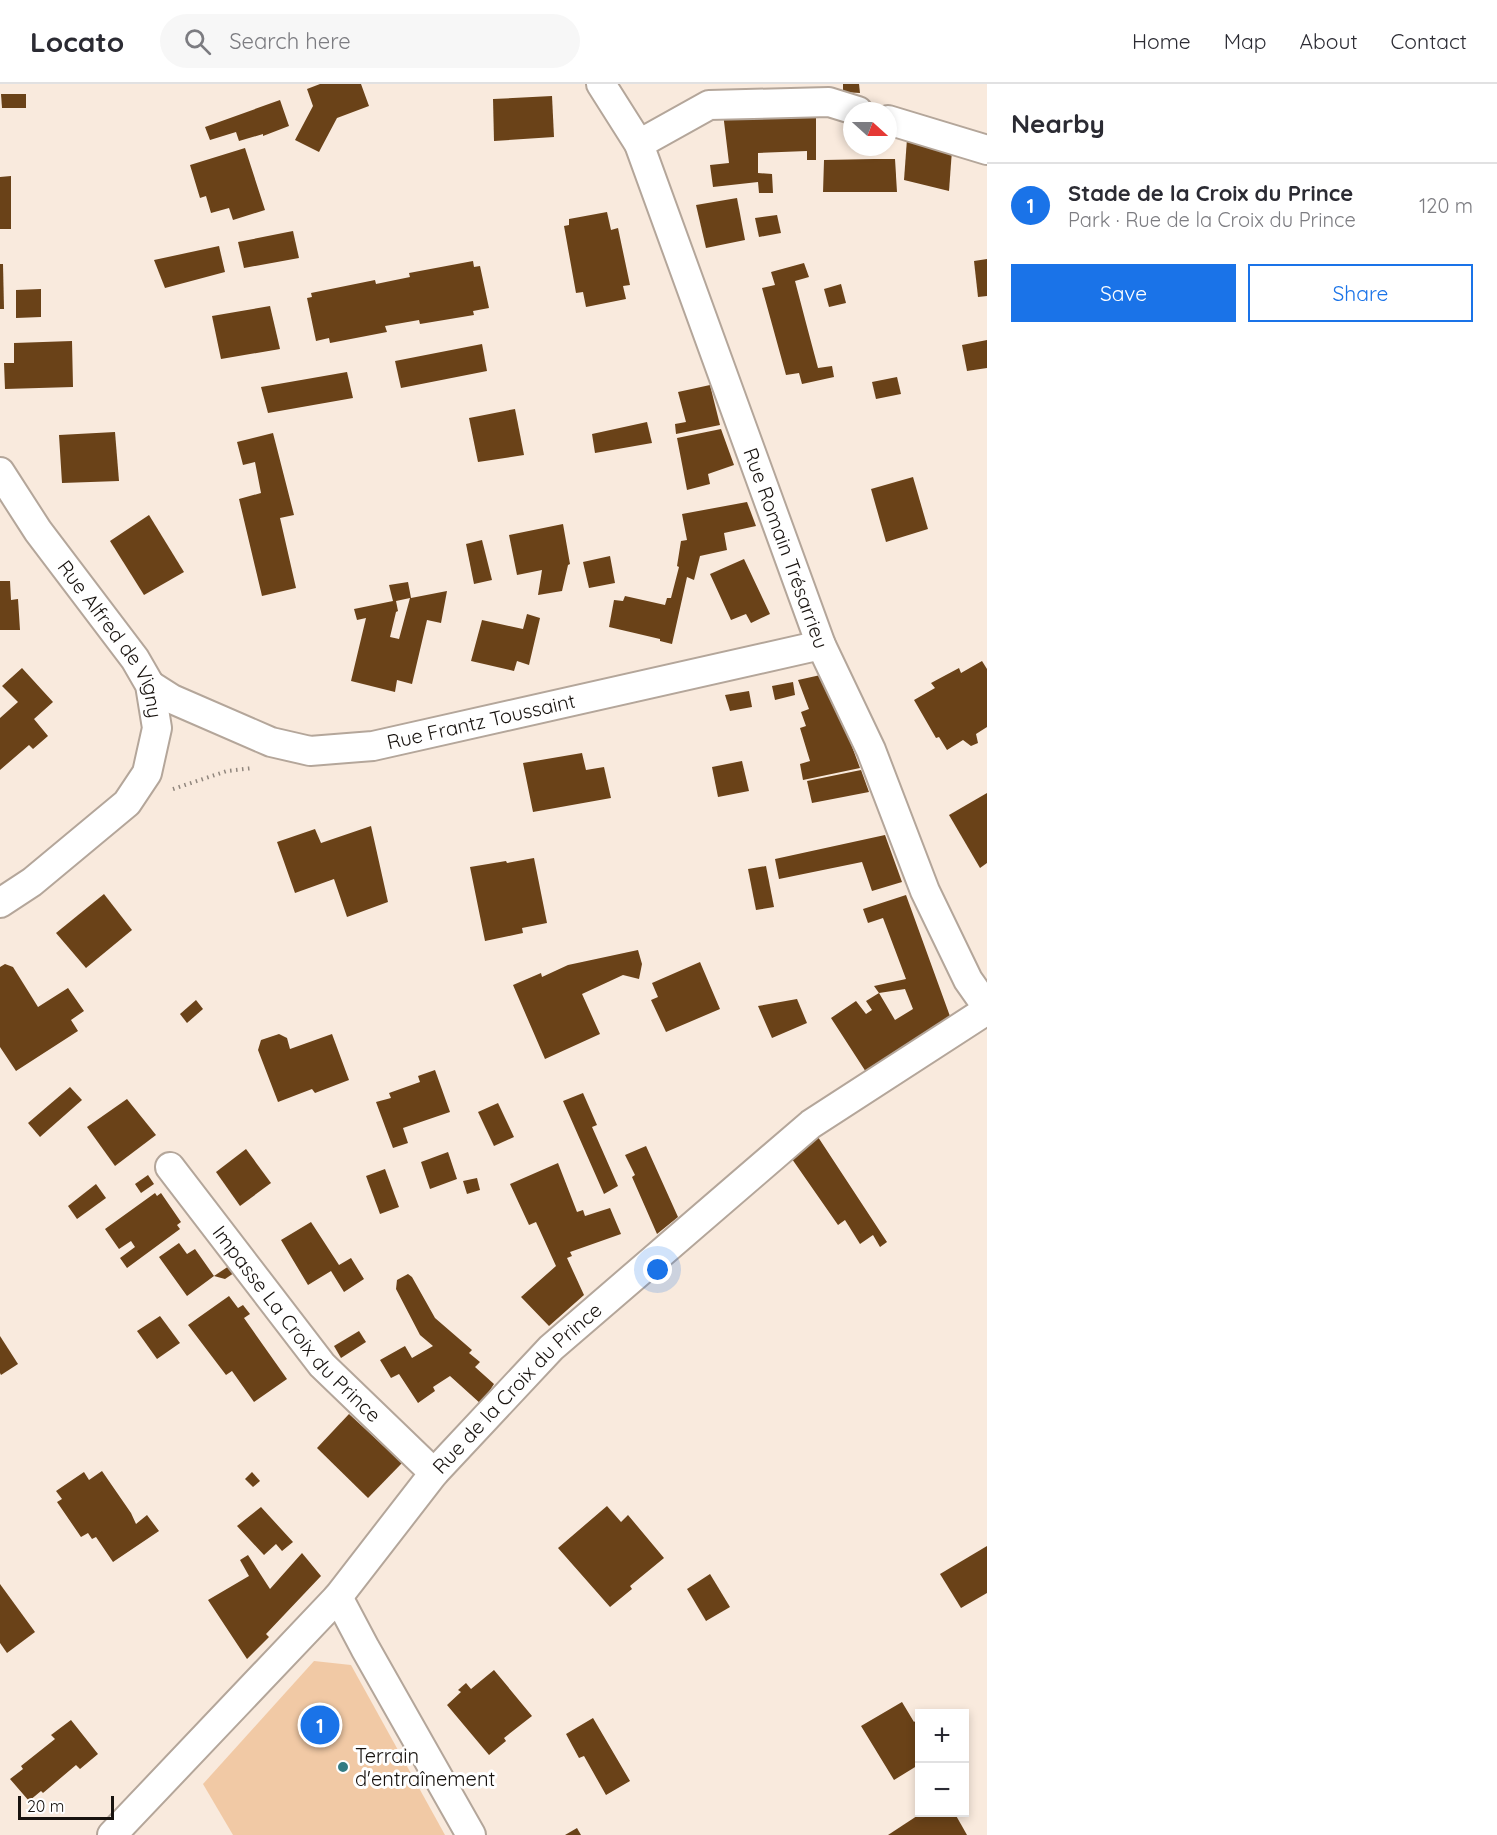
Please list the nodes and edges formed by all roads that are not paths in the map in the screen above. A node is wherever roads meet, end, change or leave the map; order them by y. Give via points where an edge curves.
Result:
1 (601, 84) edge
2 (843, 106) edge
3 (897, 123) edge
4 (639, 144) junction
5 (987, 150) edge
6 (0, 471) edge
7 (821, 645) junction
8 (150, 686) junction
9 (0, 903) edge
10 (987, 1008) edge
11 (170, 1167) dead end
12 (434, 1473) junction
13 (338, 1597) junction
14 (112, 1835) edge
15 (471, 1835) edge

1 - 4 street, Rue Romain Trésarrieu
2 - 4 street via 829,102 709,105
3 - 5 street
4 - 7 street, Rue Romain Trésarrieu
6 - 8 street, Rue Alfred de Vigny via 38,531 135,658
7 - 8 street, Rue Frantz Toussaint via 373,746 310,751 271,742
7 - 10 street, Rue Romain Trésarrieu via 871,750 926,891 968,980
8 - 9 street, Rue Alfred de Vigny via 158,728 147,773 127,803 32,882
10 - 12 street, Rue de la Croix du Prince via 811,1124 551,1348
11 - 12 street, Impasse La Croix du Prince via 322,1365
12 - 13 street, Rue de la Croix du Prince
13 - 14 street, Rue de la Croix du Prince
13 - 15 street

